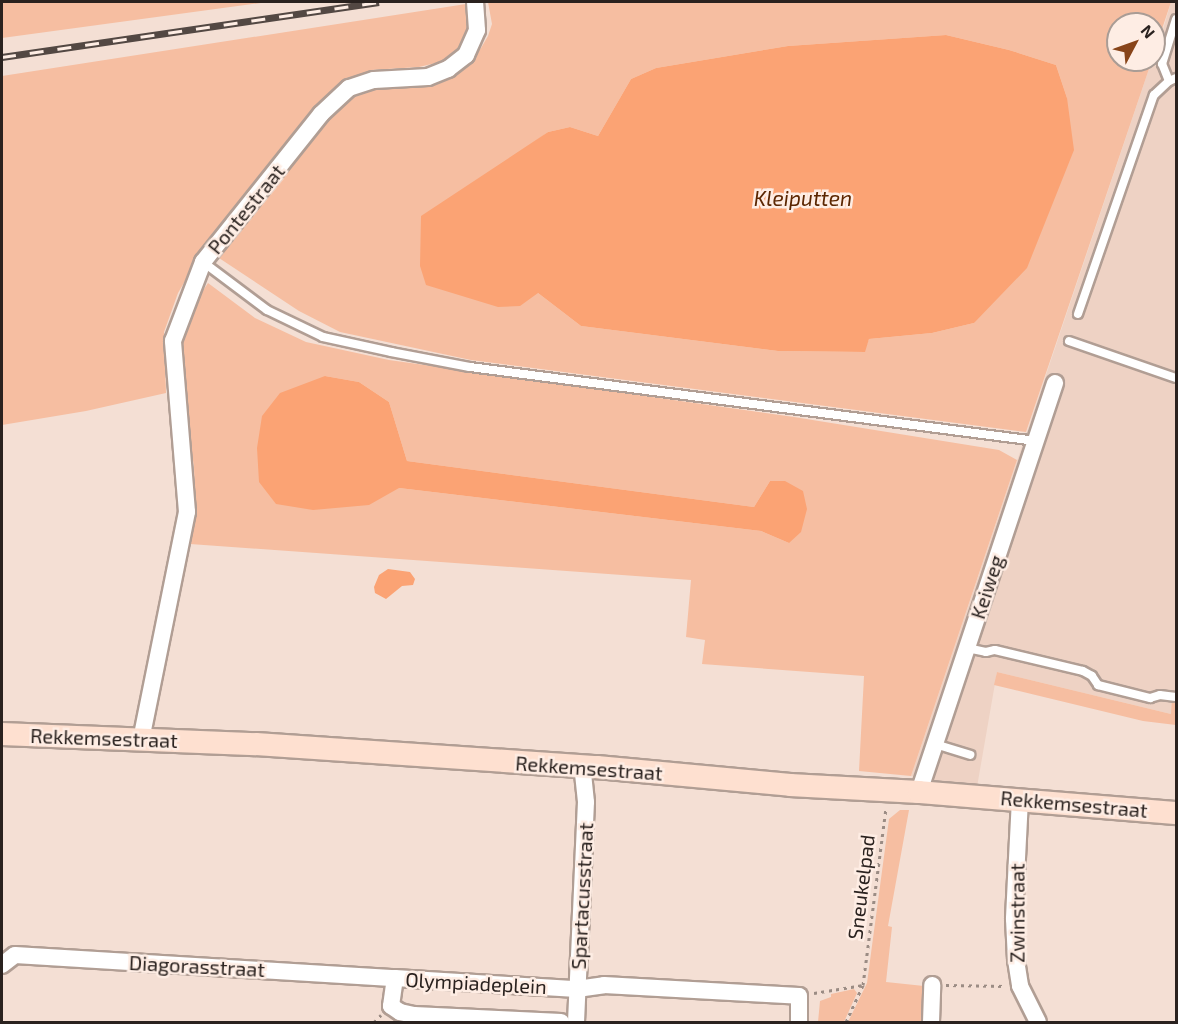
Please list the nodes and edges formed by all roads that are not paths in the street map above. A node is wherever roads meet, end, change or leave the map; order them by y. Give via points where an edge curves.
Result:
1 (475, 2) edge
2 (1176, 19) edge
3 (1173, 80) edge
4 (203, 262) junction
5 (1078, 314) dead end
6 (1069, 341) dead end
7 (1176, 378) edge
8 (1055, 383) dead end
9 (1036, 441) junction
10 (967, 648) junction
11 (1176, 698) edge
12 (2, 734) edge
13 (141, 740) junction
14 (935, 744) junction
15 (970, 755) dead end
16 (589, 767) junction
17 (919, 792) junction
18 (1020, 799) junction
19 (1176, 813) edge
20 (2, 965) edge
21 (395, 978) junction
22 (932, 985) road end
23 (577, 989) junction
24 (561, 1023) edge
25 (576, 1023) edge
26 (799, 1023) edge
27 (931, 1023) edge
28 (1038, 1023) edge

1 - 4 street, Pontestraat via 477,30 466,55 448,69 428,77 374,80 349,88 321,114
2 - 3 lane via 1162,64
3 - 5 lane via 1154,96
4 - 9 lane via 267,310 323,337 391,352 470,367
4 - 13 street, Pontestraat via 173,340 187,512
6 - 7 lane
8 - 9 street, Keiweg
9 - 10 street, Keiweg
10 - 11 lane via 995,650 1083,671 1098,685 1150,698 1160,694
10 - 14 street, Keiweg
12 - 13 street, Rekkemsestraat
13 - 16 street, Rekkemsestraat
14 - 15 lane
14 - 17 street, Keiweg
16 - 17 street, Rekkemsestraat
16 - 23 street, Spartacusstraat via 594,785 586,802
17 - 18 street, Rekkemsestraat
18 - 19 street, Rekkemsestraat
18 - 28 street, Zwinstraat via 1014,919 1020,986
20 - 21 street, Diagorasstraat via 15,955
21 - 23 street, Olympiadeplein
21 - 24 street, Olympiadeplein via 391,1006 414,1016
22 - 27 street
23 - 25 street
23 - 26 street, Olympiadeplein via 604,985 799,996

